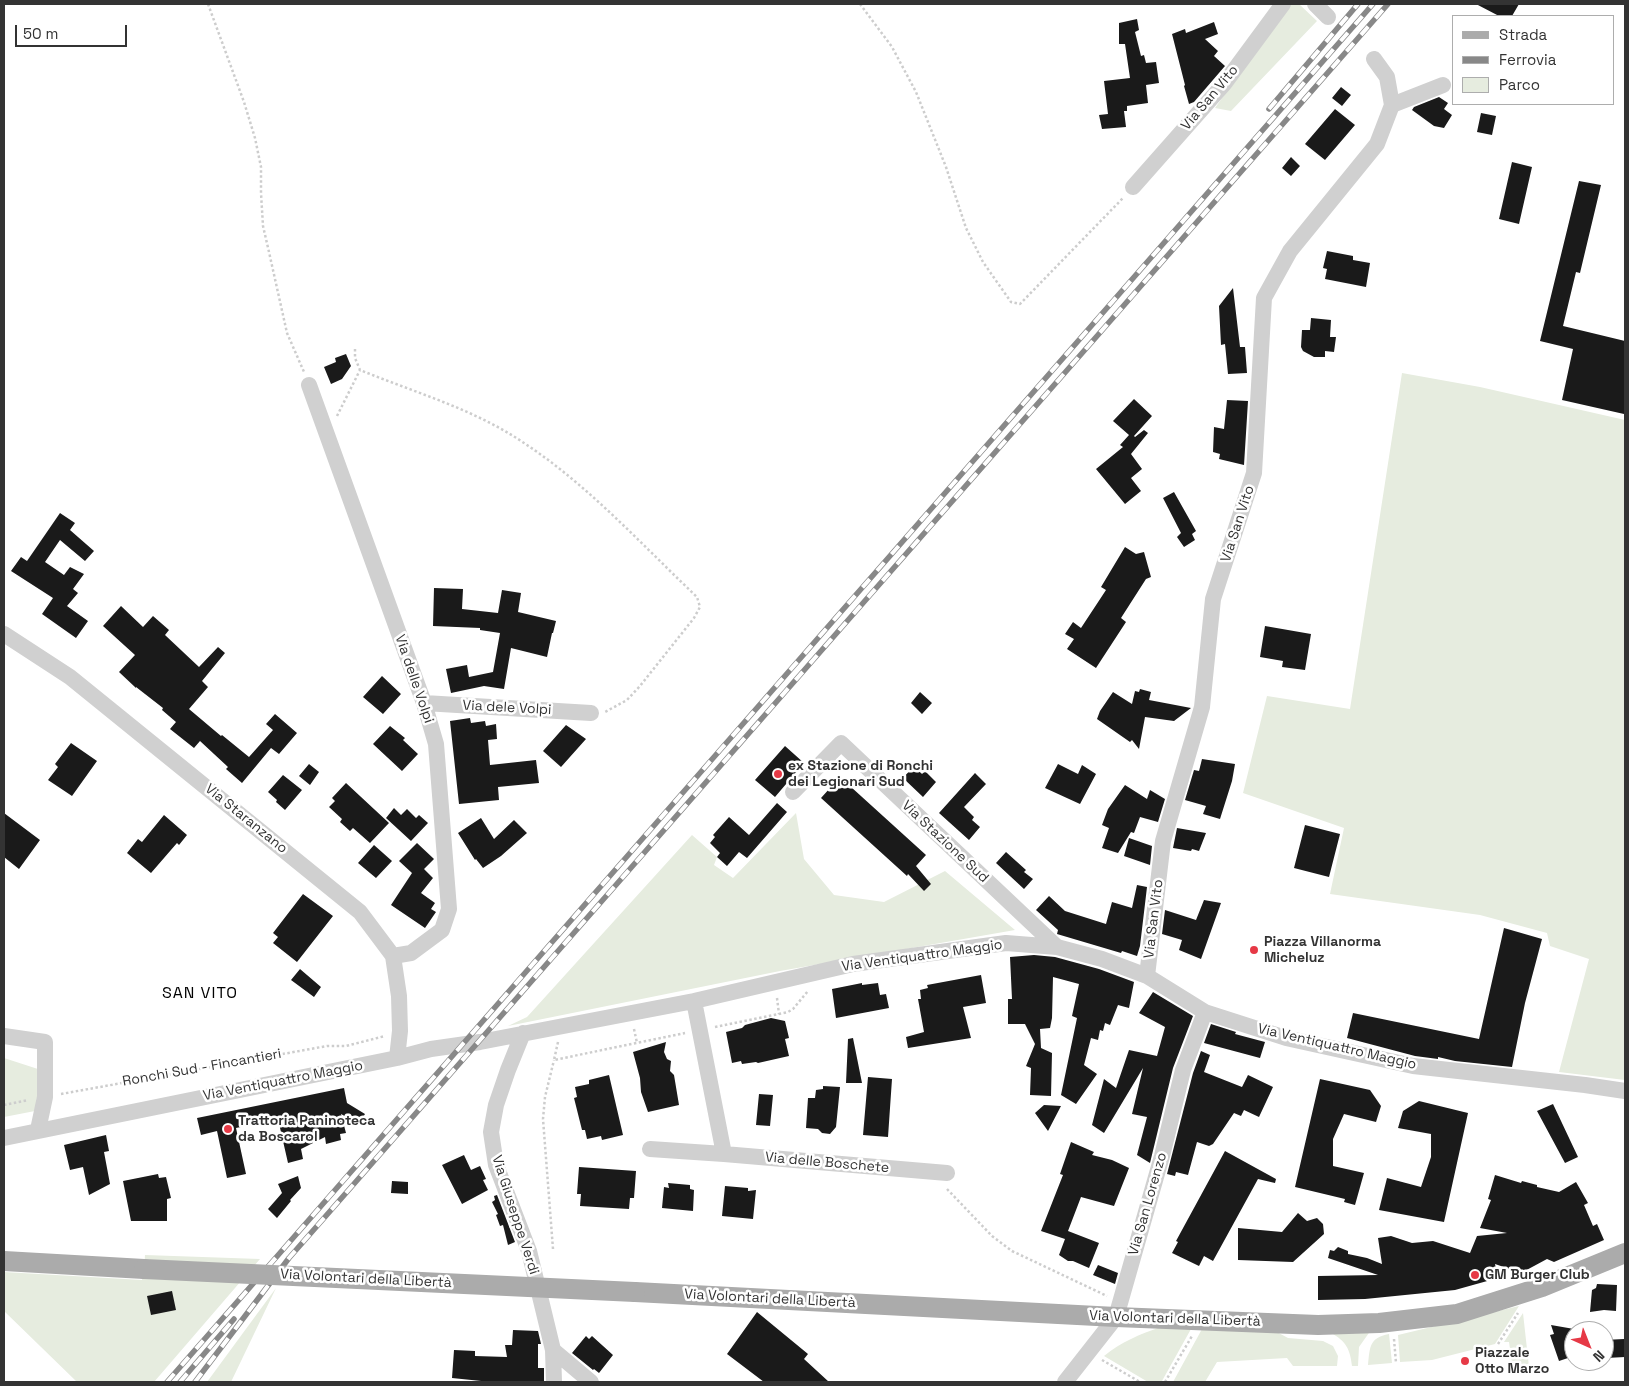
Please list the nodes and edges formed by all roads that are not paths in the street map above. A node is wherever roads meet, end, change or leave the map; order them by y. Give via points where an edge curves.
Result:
1 (1283, 4) edge
2 (1314, 4) edge
3 (1328, 17) dead end
4 (1374, 59) dead end
5 (1443, 84) dead end
6 (1392, 105) junction
7 (1132, 188) road end
8 (309, 384) road end
9 (4, 634) edge
10 (424, 703) junction
11 (591, 713) road end
12 (793, 792) dead end
13 (1057, 948) junction
14 (393, 956) junction
15 (1147, 976) junction
16 (694, 1000) junction
17 (1205, 1012) junction
18 (523, 1033) junction
19 (4, 1036) edge
20 (397, 1058) junction
21 (1625, 1091) edge
22 (38, 1130) junction
23 (4, 1138) edge
24 (650, 1150) dead end
25 (724, 1154) junction
26 (939, 1172) road end
27 (1625, 1239) edge
28 (1625, 1253) edge
29 (4, 1261) edge
30 (1537, 1289) junction
31 (1118, 1309) junction
32 (553, 1350) junction
33 (554, 1382) edge
34 (590, 1382) edge
35 (1065, 1382) edge

1 - 7 street, Via San Vito via 1224,84
2 - 3 street
4 - 6 street, Via San Vito via 1387,77
5 - 6 street
6 - 15 street, Via San Vito via 1378,144 1290,251 1264,298 1254,473 1213,600 1202,707 1163,841
8 - 10 street, Via delle Volpi
9 - 14 street, Via Staranzano via 70,677 360,912
10 - 11 street, Via dele Volpi
10 - 14 street, Via delle Volpi via 436,744 449,909 442,930 411,952
12 - 13 street, Via Stazione Sud via 841,743
13 - 15 street, Via Ventiquattro Maggio via 1102,959
13 - 16 street, Via Ventiquattro Maggio via 1006,943 853,964
14 - 20 street, Via Staranzano via 399,996
15 - 17 street, Via Ventiquattro Maggio
16 - 18 street, Via Ventiquattro Maggio
16 - 25 street
17 - 21 street, Via Ventiquattro Maggio via 1286,1038 1413,1066
17 - 31 street, Via San Lorenzo via 1183,1070
18 - 20 street, Via Ventiquattro Maggio
18 - 32 street, Via Giuseppe Verdi via 496,1105 491,1132 496,1165 529,1252
19 - 22 street via 44,1042 45,1097
20 - 22 street, Via Ventiquattro Maggio
22 - 23 street, Via Ventiquattro Maggio
24 - 25 street, Via delle Boschete
25 - 26 street, Via delle Boschete
27 - 30 main road
28 - 30 main road
29 - 31 main road, Via Volontari della Libertà, bridge via 635,1292
30 - 31 main road, Via Volontari della Libertà via 1457,1314 1392,1322 1318,1325 1201,1320
31 - 35 street, Via San Lorenzo
32 - 33 street, Via Giuseppe Verdi
32 - 34 street

